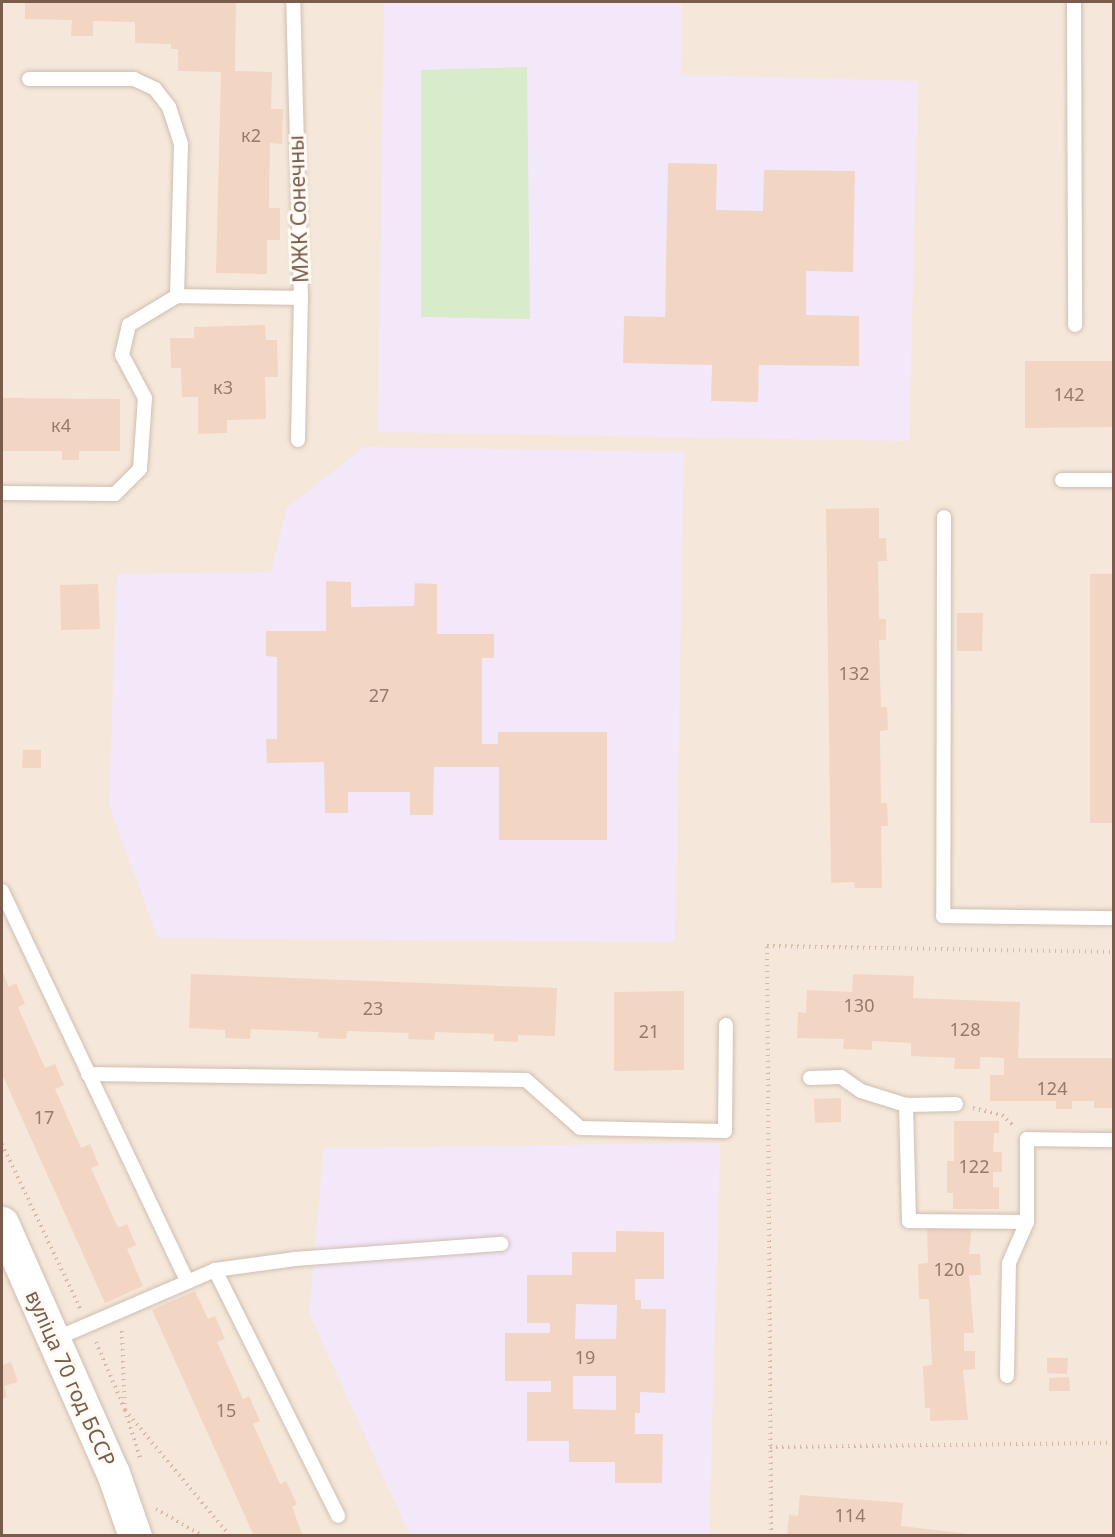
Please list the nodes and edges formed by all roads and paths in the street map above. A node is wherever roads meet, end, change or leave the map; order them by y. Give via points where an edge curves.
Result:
1 (293, 2) edge
2 (1074, 2) edge
3 (29, 79) dead end
4 (177, 296) junction
5 (301, 298) junction
6 (1075, 325) dead end
7 (298, 440) dead end
8 (1062, 480) dead end
9 (1113, 480) edge
10 (2, 493) edge
11 (944, 517) dead end
12 (2, 891) edge
13 (1113, 918) edge
14 (1113, 952) edge
15 (726, 1025) dead end
16 (88, 1074) junction
17 (810, 1078) dead end
18 (956, 1104) joint
19 (906, 1105) junction
20 (1027, 1139) junction
21 (1113, 1140) edge
22 (1027, 1222) junction
23 (2, 1223) edge
24 (501, 1244) dead end
25 (215, 1270) junction
26 (187, 1280) junction
27 (121, 1309) junction
28 (55, 1340) junction
29 (1007, 1376) dead end
30 (1113, 1443) edge
31 (770, 1447) junction
32 (155, 1509) dead end
33 (338, 1516) dead end
34 (135, 1536) edge
35 (203, 1536) edge
36 (230, 1536) edge
37 (771, 1536) edge

1 - 5 lane, МЖК Сонечны
2 - 6 lane
3 - 4 lane via 134,80 155,89 169,107 181,144
4 - 5 lane, МЖК Сонечны
4 - 10 lane via 129,325 122,355 145,398 140,469 115,494
5 - 7 lane
8 - 9 lane
11 - 13 lane via 943,915
12 - 16 lane
14 - 31 path via 766,946
15 - 16 lane via 725,1131 580,1128 526,1080
16 - 26 lane
17 - 19 lane via 841,1077 861,1091
18 - 19 lane
18 - 20 path via 1002,1115
19 - 22 lane via 909,1221
20 - 21 lane
20 - 22 lane
22 - 29 lane via 1009,1263
23 - 28 street, вуліца 70 год БССР
24 - 25 lane via 295,1258
25 - 26 lane
25 - 33 lane
26 - 27 lane
27 - 28 lane
27 - 36 path via 125,1410
28 - 34 street, вуліца 70 год БССР via 113,1473
30 - 31 path
31 - 37 path
32 - 35 path

